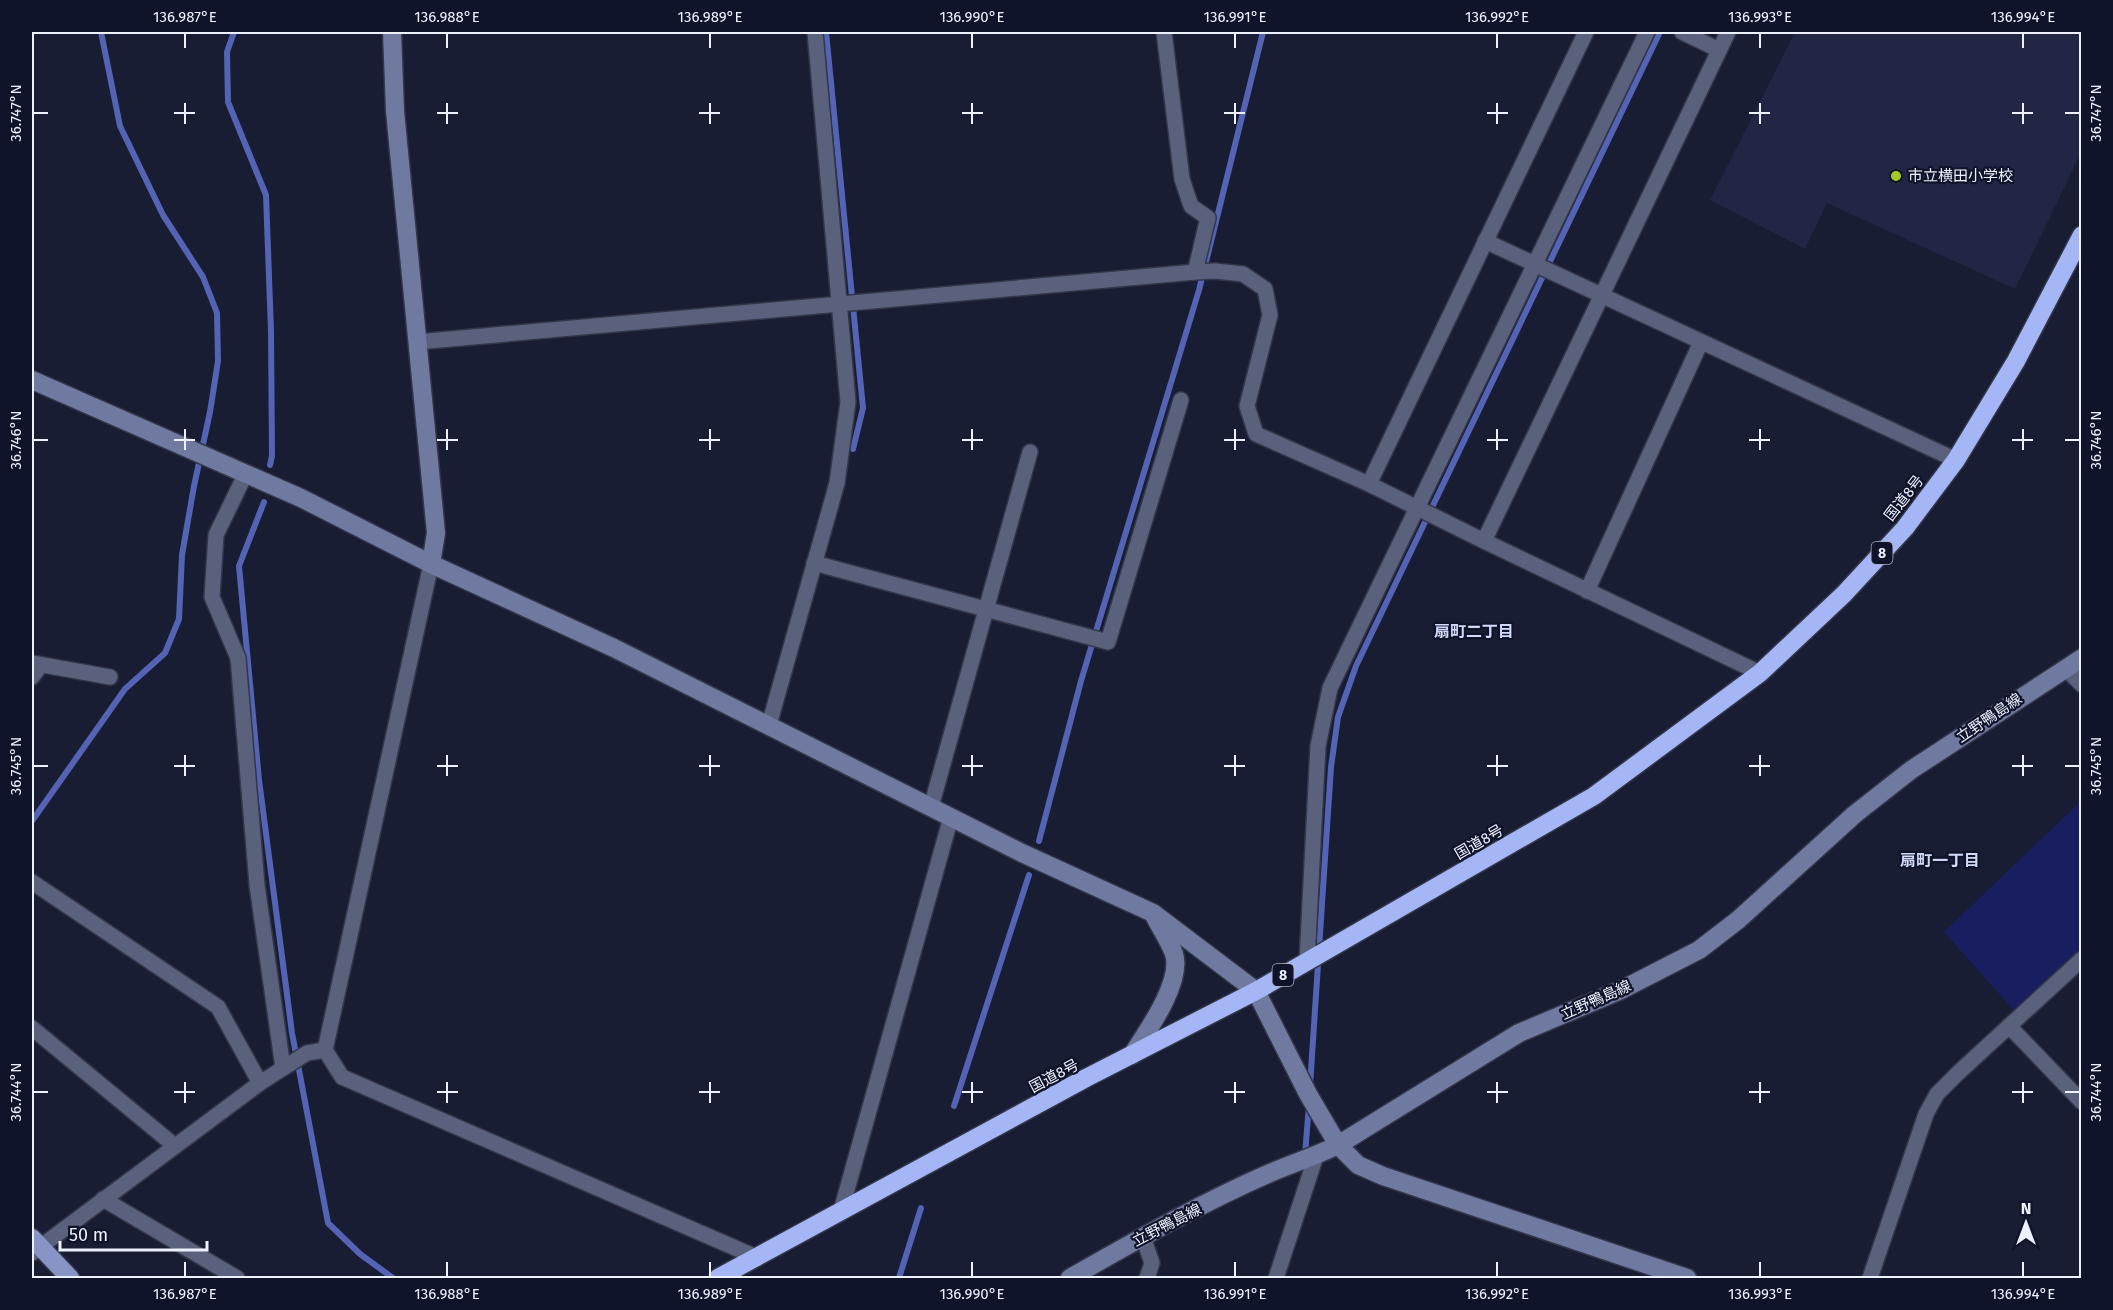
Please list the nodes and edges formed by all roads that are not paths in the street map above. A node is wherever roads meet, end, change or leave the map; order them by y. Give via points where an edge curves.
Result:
1 (392, 32) edge
2 (815, 32) edge
3 (1164, 32) edge
4 (1586, 32) edge
5 (1647, 32) edge
6 (1682, 32) edge
7 (1728, 32) edge
8 (1719, 50) junction
9 (2082, 235) edge
10 (1485, 242) junction
11 (1535, 265) junction
12 (1196, 272) junction
13 (1602, 296) junction
14 (849, 303) junction
15 (417, 342) junction
16 (1701, 342) junction
17 (32, 380) edge
18 (1181, 400) dead end
19 (1030, 452) dead end
20 (1956, 460) junction
21 (246, 474) junction
22 (1369, 484) junction
23 (1417, 507) junction
24 (1484, 541) junction
25 (814, 562) junction
26 (431, 564) junction
27 (1587, 591) junction
28 (986, 608) junction
29 (2082, 658) edge
30 (35, 668) edge
31 (2065, 668) junction
32 (1760, 674) junction
33 (111, 677) dead end
34 (2082, 685) edge
35 (769, 725) junction
36 (931, 807) junction
37 (951, 817) junction
38 (32, 882) edge
39 (1153, 913) junction
40 (2082, 959) edge
41 (1307, 961) junction
42 (1256, 991) junction
43 (2009, 1026) junction
44 (32, 1028) edge
45 (325, 1050) junction
46 (1132, 1055) junction
47 (283, 1068) junction
48 (260, 1083) junction
49 (2082, 1102) edge
50 (1338, 1145) junction
51 (175, 1146) junction
52 (1316, 1156) junction
53 (103, 1199) junction
54 (841, 1211) junction
55 (1143, 1237) junction
56 (34, 1246) edge
57 (756, 1257) junction
58 (70, 1278) edge
59 (237, 1278) edge
60 (718, 1278) edge
61 (1070, 1278) edge
62 (1147, 1278) edge
63 (1276, 1278) edge
64 (1687, 1278) edge
65 (1870, 1278) edge

1 - 15 street via 395,111
2 - 14 street
3 - 12 street via 1182,178 1191,206 1208,218
4 - 10 street
5 - 11 street
6 - 8 street
7 - 8 street
8 - 13 street
9 - 20 highway, 国道8号 / 8 via 2016,361
10 - 11 street
10 - 22 street
11 - 13 street
11 - 23 street
12 - 14 street
12 - 22 street via 1243,274 1265,290 1270,315 1247,406 1256,434
13 - 16 street
13 - 24 street
14 - 15 street
14 - 25 street via 848,402 837,483
15 - 26 street via 436,532
16 - 20 street
16 - 27 street
17 - 21 street
18 - 28 street via 1108,642
19 - 28 street
20 - 32 highway, 国道8号 / 8 via 1905,528 1844,594
21 - 26 street
21 - 47 street via 216,536 212,597 238,658 257,885
22 - 23 street
23 - 24 street
23 - 41 street via 1330,688 1318,746
24 - 27 street
25 - 28 street
25 - 35 street
26 - 35 street
26 - 45 street
27 - 32 street
28 - 36 street
29 - 31 street, 立野鴨島線
30 - 33 street
31 - 34 street
31 - 50 street, 立野鴨島線 via 1911,770 1699,950 1621,990 1520,1033
32 - 41 highway, 国道8号 / 8 via 1594,796
35 - 36 street
36 - 37 street
37 - 39 street
37 - 54 street
38 - 48 street via 218,1007
39 - 42 street
39 - 46 street via 1175,956 1174,972 1155,1019
40 - 43 street
41 - 42 highway, 国道8号 / 8
42 - 46 highway, 国道8号 / 8
42 - 50 street
43 - 49 street
43 - 65 street via 1937,1094 1926,1114
44 - 51 street
45 - 47 street via 307,1053
45 - 57 street via 342,1077
46 - 54 highway, 国道8号 / 8
47 - 48 street
48 - 51 street
50 - 52 street, 立野鴨島線
50 - 64 street via 1358,1164 1383,1176
51 - 53 street
52 - 55 street, 立野鴨島線 via 1271,1172
52 - 63 street
53 - 56 street
53 - 59 street
54 - 57 highway, 国道8号 / 8
55 - 61 street, 立野鴨島線
55 - 62 street via 1152,1263
56 - 58 main road
57 - 60 highway, 国道8号 / 8

